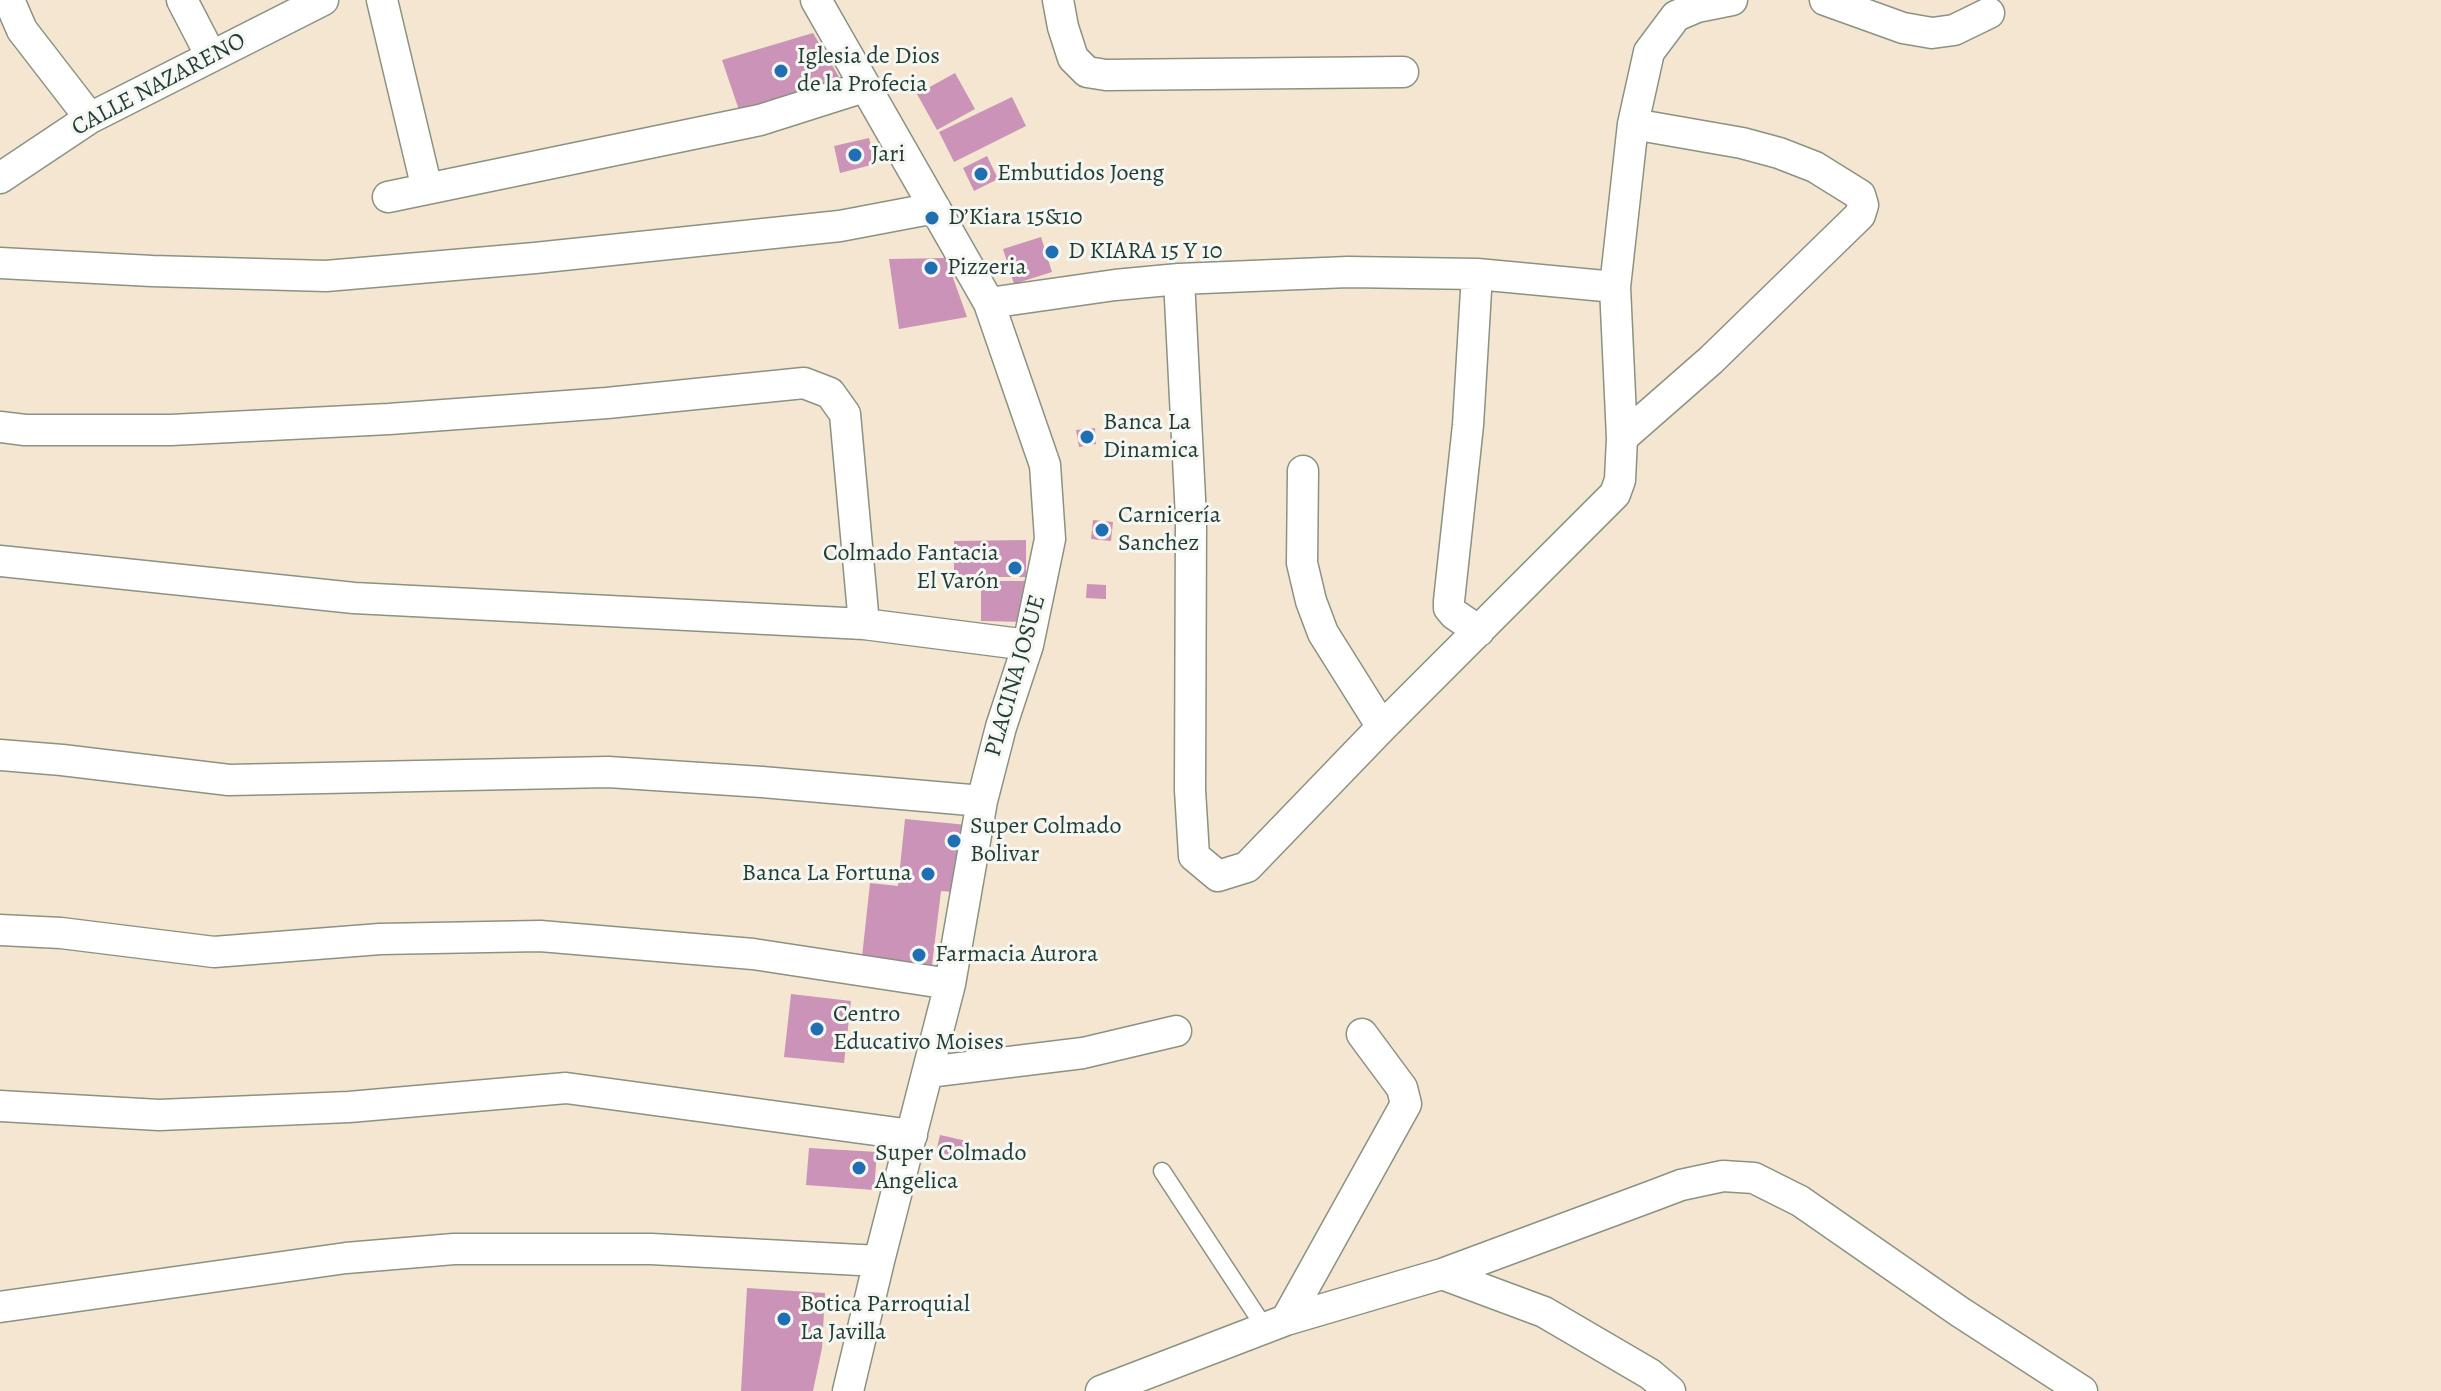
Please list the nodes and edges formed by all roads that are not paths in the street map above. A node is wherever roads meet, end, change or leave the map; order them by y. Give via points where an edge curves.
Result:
1 (9, 0) edge
2 (182, 0) edge
3 (323, 0) edge
4 (382, 0) edge
5 (816, 0) edge
6 (1058, 0) edge
7 (1732, 0) edge
8 (1825, 0) edge
9 (1989, 13) dead end
10 (211, 56) junction
11 (1403, 72) dead end
12 (864, 87) junction
13 (90, 118) junction
14 (1633, 124) junction
15 (0, 178) edge
16 (427, 189) junction
17 (388, 197) dead end
18 (935, 208) junction
19 (0, 263) edge
20 (1477, 274) junction
21 (1179, 279) junction
22 (1615, 287) junction
23 (989, 303) junction
24 (0, 427) edge
25 (1622, 438) junction
26 (1303, 471) dead end
27 (0, 561) edge
28 (864, 624) junction
29 (1479, 631) junction
30 (1028, 645) junction
31 (1382, 727) junction
32 (0, 755) edge
33 (982, 801) junction
34 (0, 930) edge
35 (950, 984) junction
36 (1176, 1031) dead end
37 (1362, 1034) dead end
38 (928, 1072) junction
39 (0, 1106) edge
40 (912, 1135) junction
41 (1162, 1171) dead end
42 (879, 1261) junction
43 (1442, 1274) junction
44 (0, 1307) edge
45 (1275, 1324) junction
46 (848, 1391) edge
47 (1101, 1391) edge
48 (1670, 1391) edge
49 (2082, 1391) edge

1 - 13 street via 22,30
2 - 10 street
3 - 10 street, CALLE NAZARENO
4 - 16 street
5 - 12 street, PLACINA JOSUE
6 - 11 street via 1073,58 1087,72
7 - 14 street via 1676,16 1649,52
8 - 9 street via 1932,33 1954,30
10 - 13 street, CALLE NAZARENO
12 - 16 street via 760,120
12 - 18 street, PLACINA JOSUE
13 - 15 street, CALLE NAZARENO
14 - 22 street
14 - 25 street via 1779,153 1815,167 1860,195 1863,205 1860,215 1722,349
16 - 17 street
18 - 19 street via 840,226 326,276
18 - 23 street, PLACINA JOSUE
20 - 21 street via 1348,272
20 - 22 street
20 - 29 street via 1449,608
21 - 23 street
21 - 31 street via 1191,518 1194,856 1218,876 1247,867
22 - 25 street
23 - 30 street, PLACINA JOSUE via 1045,465 1050,539
24 - 28 street via 171,430 389,419 804,383 830,393 845,414
25 - 29 street via 1615,494
26 - 31 street via 1302,563 1311,601 1323,633
27 - 28 street via 354,598
28 - 30 street
29 - 31 street
30 - 33 street, PLACINA JOSUE
32 - 33 street via 229,780 608,772
33 - 35 street, PLACINA JOSUE
34 - 35 street via 214,952 380,939 540,936 753,954
35 - 38 street, PLACINA JOSUE
36 - 38 street via 1083,1053
37 - 45 street via 1402,1088 1406,1104
38 - 40 street, PLACINA JOSUE
39 - 40 street via 159,1115 349,1107 566,1088
40 - 42 street, PLACINA JOSUE
41 - 45 lane
42 - 44 street via 651,1249 454,1249 346,1258
42 - 46 street, PLACINA JOSUE
43 - 45 street
43 - 48 street via 1544,1312
43 - 49 street via 1681,1185 1723,1176 1754,1178 1800,1201
45 - 47 street

